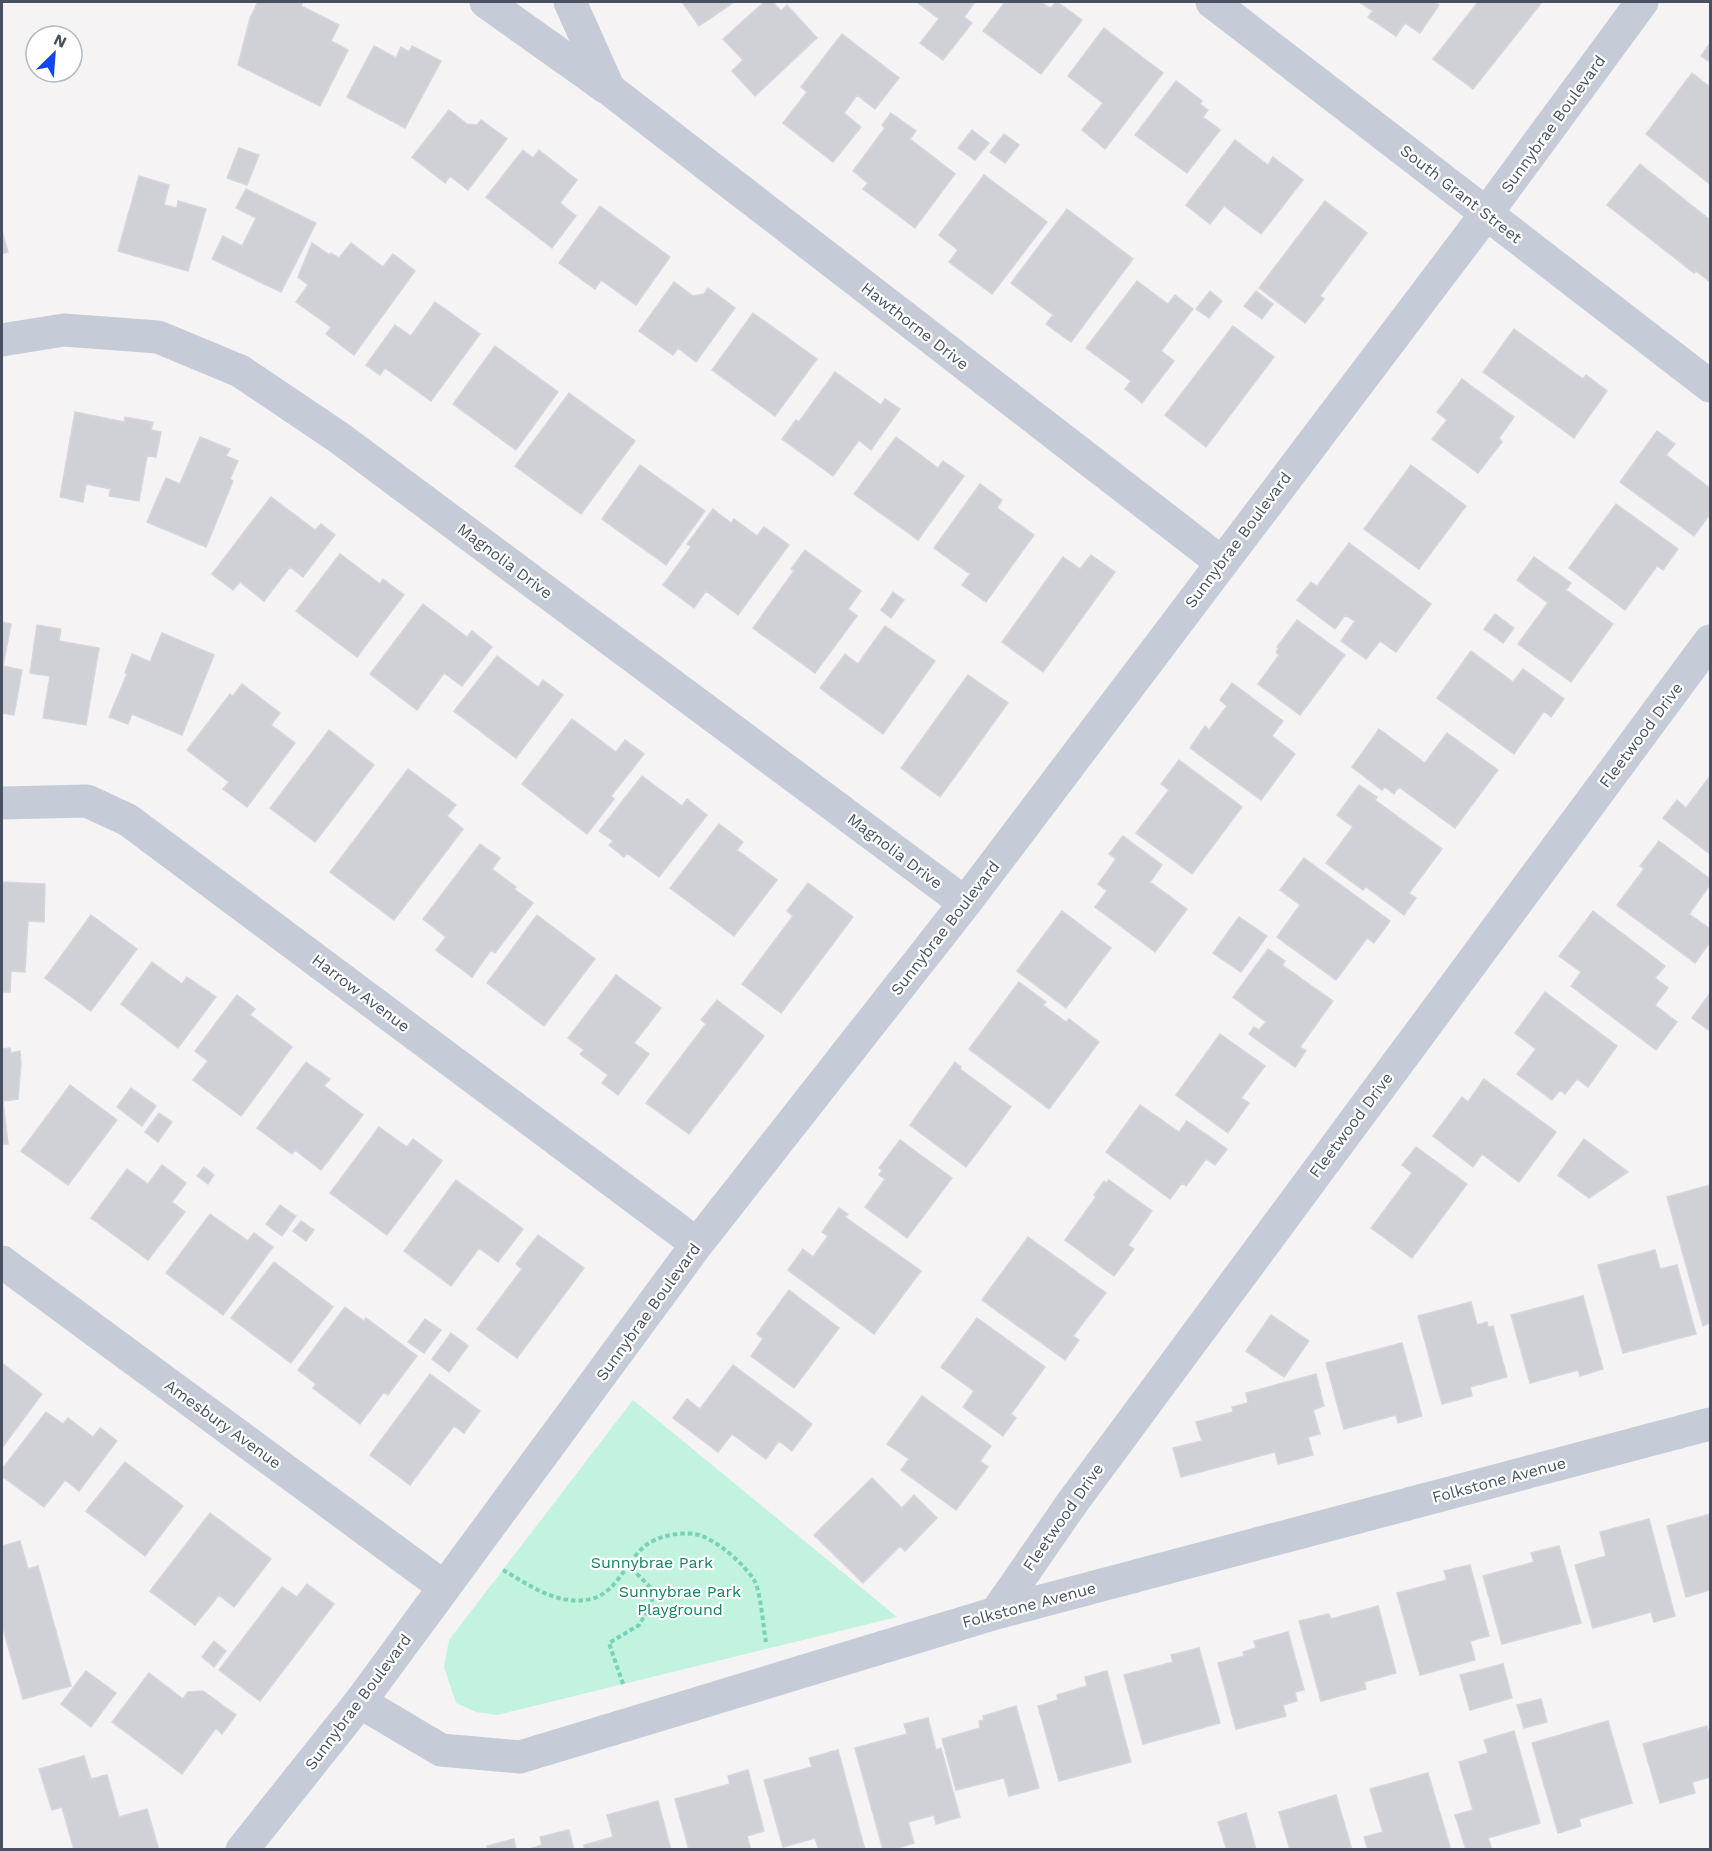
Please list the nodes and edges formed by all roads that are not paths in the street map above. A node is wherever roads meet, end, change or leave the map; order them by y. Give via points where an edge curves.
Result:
1 (486, 2) edge
2 (570, 2) edge
3 (1212, 2) edge
4 (1642, 2) edge
5 (609, 89) junction
6 (1486, 214) junction
7 (2, 340) edge
8 (1710, 386) edge
9 (1221, 562) junction
10 (1710, 641) edge
11 (2, 803) edge
12 (965, 903) junction
13 (697, 1244) junction
14 (2, 1262) edge
15 (1710, 1424) edge
16 (444, 1587) junction
17 (996, 1612) junction
18 (360, 1702) junction
19 (242, 1850) edge

1 - 5 street, Hawthorne Drive
2 - 5 street, Hawthorne Drive
3 - 6 street, South Grant Street
4 - 6 street, Sunnybrae Boulevard
5 - 9 street, Hawthorne Drive
6 - 8 street, South Grant Street
6 - 9 street, Sunnybrae Boulevard
7 - 12 street, Magnolia Drive via 64,330 158,338 240,371 338,437
9 - 12 street, Sunnybrae Boulevard
10 - 17 street, Fleetwood Drive via 1079,1493
11 - 13 street, Harrow Avenue via 87,801 128,820
12 - 13 street, Sunnybrae Boulevard
13 - 16 street, Sunnybrae Boulevard
14 - 16 street, Amesbury Avenue
15 - 17 street, Folkstone Avenue
16 - 18 street, Sunnybrae Boulevard
17 - 18 street, Folkstone Avenue via 520,1756 441,1750
18 - 19 street, Sunnybrae Boulevard

